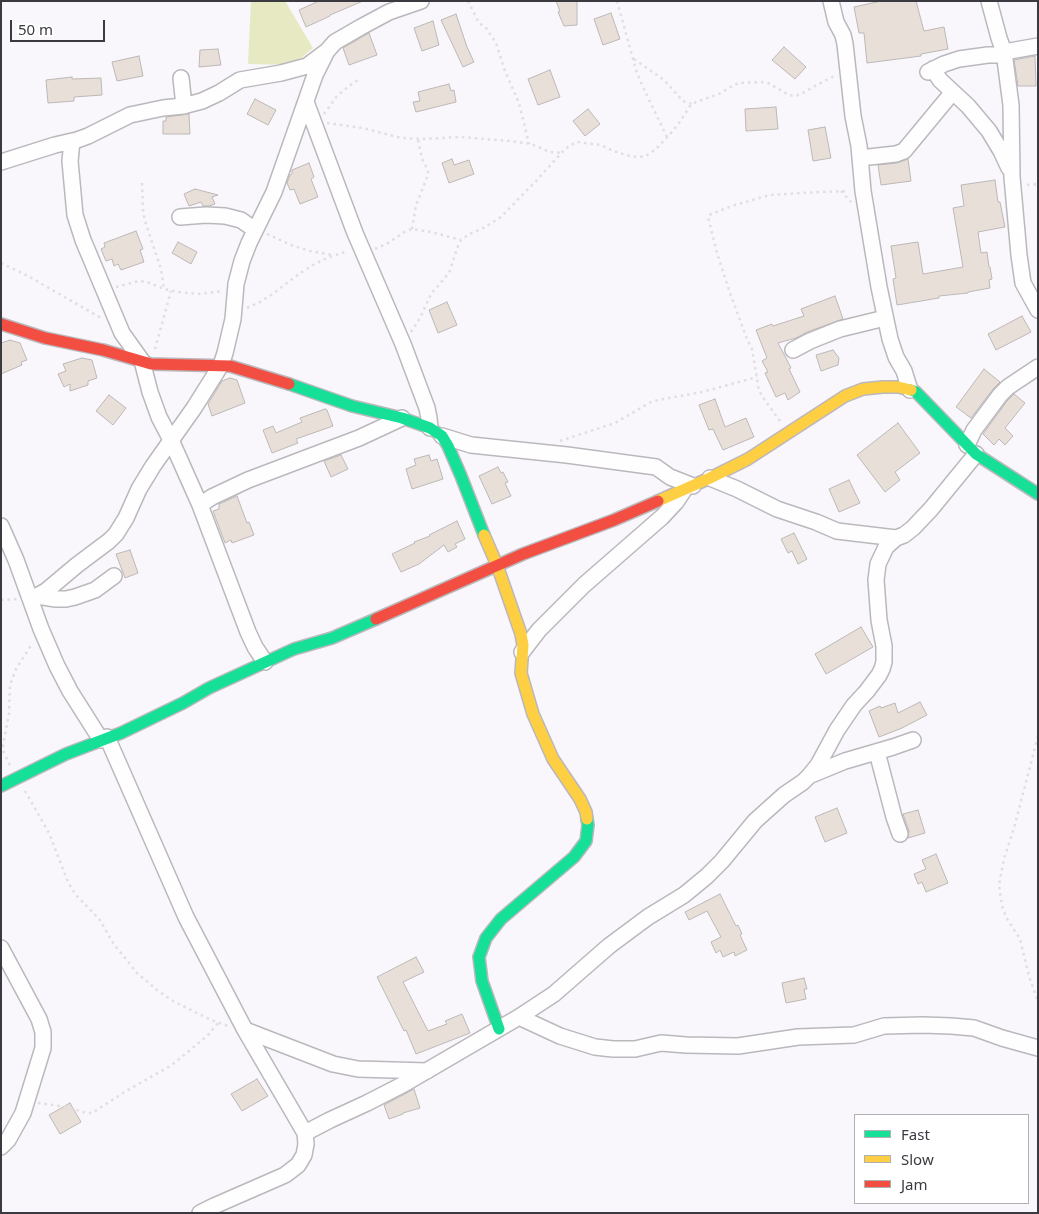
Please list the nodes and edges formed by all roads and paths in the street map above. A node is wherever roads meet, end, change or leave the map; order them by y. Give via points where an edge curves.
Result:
1 (421, 1) edge
2 (468, 1) edge
3 (617, 1) edge
4 (831, 1) edge
5 (989, 1) edge
6 (1038, 46) edge
7 (327, 50) junction
8 (1004, 54) junction
9 (633, 58) junction
10 (848, 73) junction
11 (181, 78) dead end
12 (358, 80) dead end
13 (952, 93) junction
14 (306, 102) junction
15 (692, 104) junction
16 (184, 106) junction
17 (317, 122) junction
18 (667, 137) junction
19 (418, 139) junction
20 (72, 141) junction
21 (529, 144) junction
22 (562, 153) junction
23 (860, 158) junction
24 (1, 162) edge
25 (1012, 176) junction
26 (142, 183) dead end
27 (863, 191) junction
28 (180, 217) dead end
29 (256, 229) junction
30 (412, 229) junction
31 (461, 240) junction
32 (362, 249) junction
33 (334, 256) junction
34 (1, 264) edge
35 (236, 286) junction
36 (164, 289) junction
37 (104, 290) junction
38 (171, 290) junction
39 (234, 310) junction
40 (1038, 310) edge
41 (885, 318) junction
42 (1, 324) edge
43 (122, 333) junction
44 (403, 344) junction
45 (793, 350) dead end
46 (147, 363) junction
47 (221, 365) junction
48 (1038, 367) edge
49 (757, 376) junction
50 (910, 390) junction
51 (402, 418) junction
52 (436, 432) junction
53 (789, 433) junction
54 (171, 440) junction
55 (972, 449) junction
56 (548, 453) junction
57 (710, 478) junction
58 (689, 488) junction
59 (1038, 494) edge
60 (200, 504) junction
61 (1, 526) edge
62 (896, 538) junction
63 (498, 565) junction
64 (114, 576) dead end
65 (34, 598) junction
66 (41, 629) junction
67 (522, 652) junction
68 (265, 662) junction
69 (1038, 736) edge
70 (104, 738) junction
71 (913, 740) dead end
72 (877, 752) junction
73 (810, 775) junction
74 (19, 778) junction
75 (1, 786) edge
76 (900, 834) dead end
77 (1, 948) edge
78 (1038, 1002) edge
79 (519, 1017) junction
80 (218, 1023) junction
81 (499, 1029) junction
82 (244, 1030) junction
83 (1038, 1048) edge
84 (428, 1071) junction
85 (26, 1103) junction
86 (305, 1133) junction
87 (1, 1147) edge
88 (200, 1213) edge

1 - 7 street via 389,12 335,42
2 - 21 path via 479,23 496,43
3 - 9 path
4 - 10 street via 843,35
5 - 8 street
6 - 8 street
7 - 14 street via 314,75
7 - 16 street via 307,66 281,74 240,80 202,101
8 - 13 street via 959,59 931,70
8 - 25 street via 1011,105
9 - 15 path via 664,80 684,101
9 - 18 path
10 - 15 path via 830,78 795,96 768,83 739,83
10 - 23 street
11 - 16 street
12 - 17 path via 337,96
13 - 23 street via 904,151
13 - 25 street via 989,131
14 - 17 street
14 - 29 street via 274,192
15 - 18 path
16 - 20 street via 130,115
17 - 19 path
17 - 32 street
18 - 22 path via 646,156 630,156 601,145 577,142
19 - 21 path via 472,137
19 - 30 path via 428,175 416,206
20 - 24 street
20 - 37 street via 70,160 75,215
21 - 22 path
22 - 31 path via 501,217
23 - 27 street
25 - 40 street via 1024,283
26 - 36 path via 144,221 161,269
27 - 41 street
27 - 49 path via 770,195 708,217 730,293 752,349
28 - 29 street via 225,216
29 - 33 path via 291,245
29 - 35 street via 242,261
30 - 31 path
30 - 32 path via 379,248
31 - 44 path via 449,273 431,294
32 - 33 path
32 - 44 street
33 - 39 path via 313,265 260,302
34 - 43 path via 62,295
35 - 38 path via 206,294
35 - 39 street
36 - 37 path via 139,281
36 - 38 path
37 - 43 street
38 - 46 path
39 - 47 street
41 - 45 street via 840,329
41 - 50 street
42 - 46 street
43 - 46 street
44 - 52 street
46 - 47 street
46 - 54 street via 150,392
47 - 51 street via 279,380 352,406
47 - 54 street
48 - 55 street via 1000,394 974,430
49 - 53 path via 759,391
49 - 56 path via 702,392 650,402 615,423 560,440
50 - 53 street via 883,387 845,396
50 - 55 street via 916,392
51 - 52 street
51 - 60 street via 248,480
52 - 56 street via 470,445
52 - 63 street via 448,446
53 - 57 street
54 - 60 street
54 - 65 street via 139,489 116,534
55 - 59 street
55 - 62 street via 931,509 913,528
56 - 58 street via 656,468
57 - 58 street
57 - 62 street via 777,509 837,531
58 - 63 street
58 - 67 street via 647,531 584,585
60 - 68 street via 248,632
61 - 65 street
62 - 73 street via 886,548 878,564 876,580 884,646 882,670 836,730
63 - 67 street via 521,634
63 - 68 street via 332,638
64 - 65 street via 95,590 75,597
65 - 66 street
66 - 70 street via 70,691
66 - 74 path via 10,685 3,745 6,758
67 - 81 street via 521,673 533,714 553,759 586,812 588,832 574,857 501,919 486,938 479,957 482,981
68 - 70 street via 121,733
69 - 78 path via 999,885 1002,906 1020,939
70 - 74 street
70 - 82 street via 186,917
71 - 72 street
72 - 73 street
72 - 76 street
73 - 79 street via 768,809 722,861 684,896 648,917 554,994
74 - 75 street
74 - 80 path via 48,833 68,882 100,920 137,973 157,990
77 - 85 street via 43,1032 44,1048
79 - 81 street
79 - 83 street via 560,1036 614,1049 635,1049 661,1043 738,1046 798,1037 854,1034 884,1026 923,1025 974,1028
80 - 82 path
80 - 85 path via 172,1065 92,1113
81 - 84 street
82 - 84 street via 333,1064 358,1069
82 - 86 street
84 - 86 street
85 - 87 street via 16,1127
86 - 88 street via 304,1154 298,1165 285,1175

